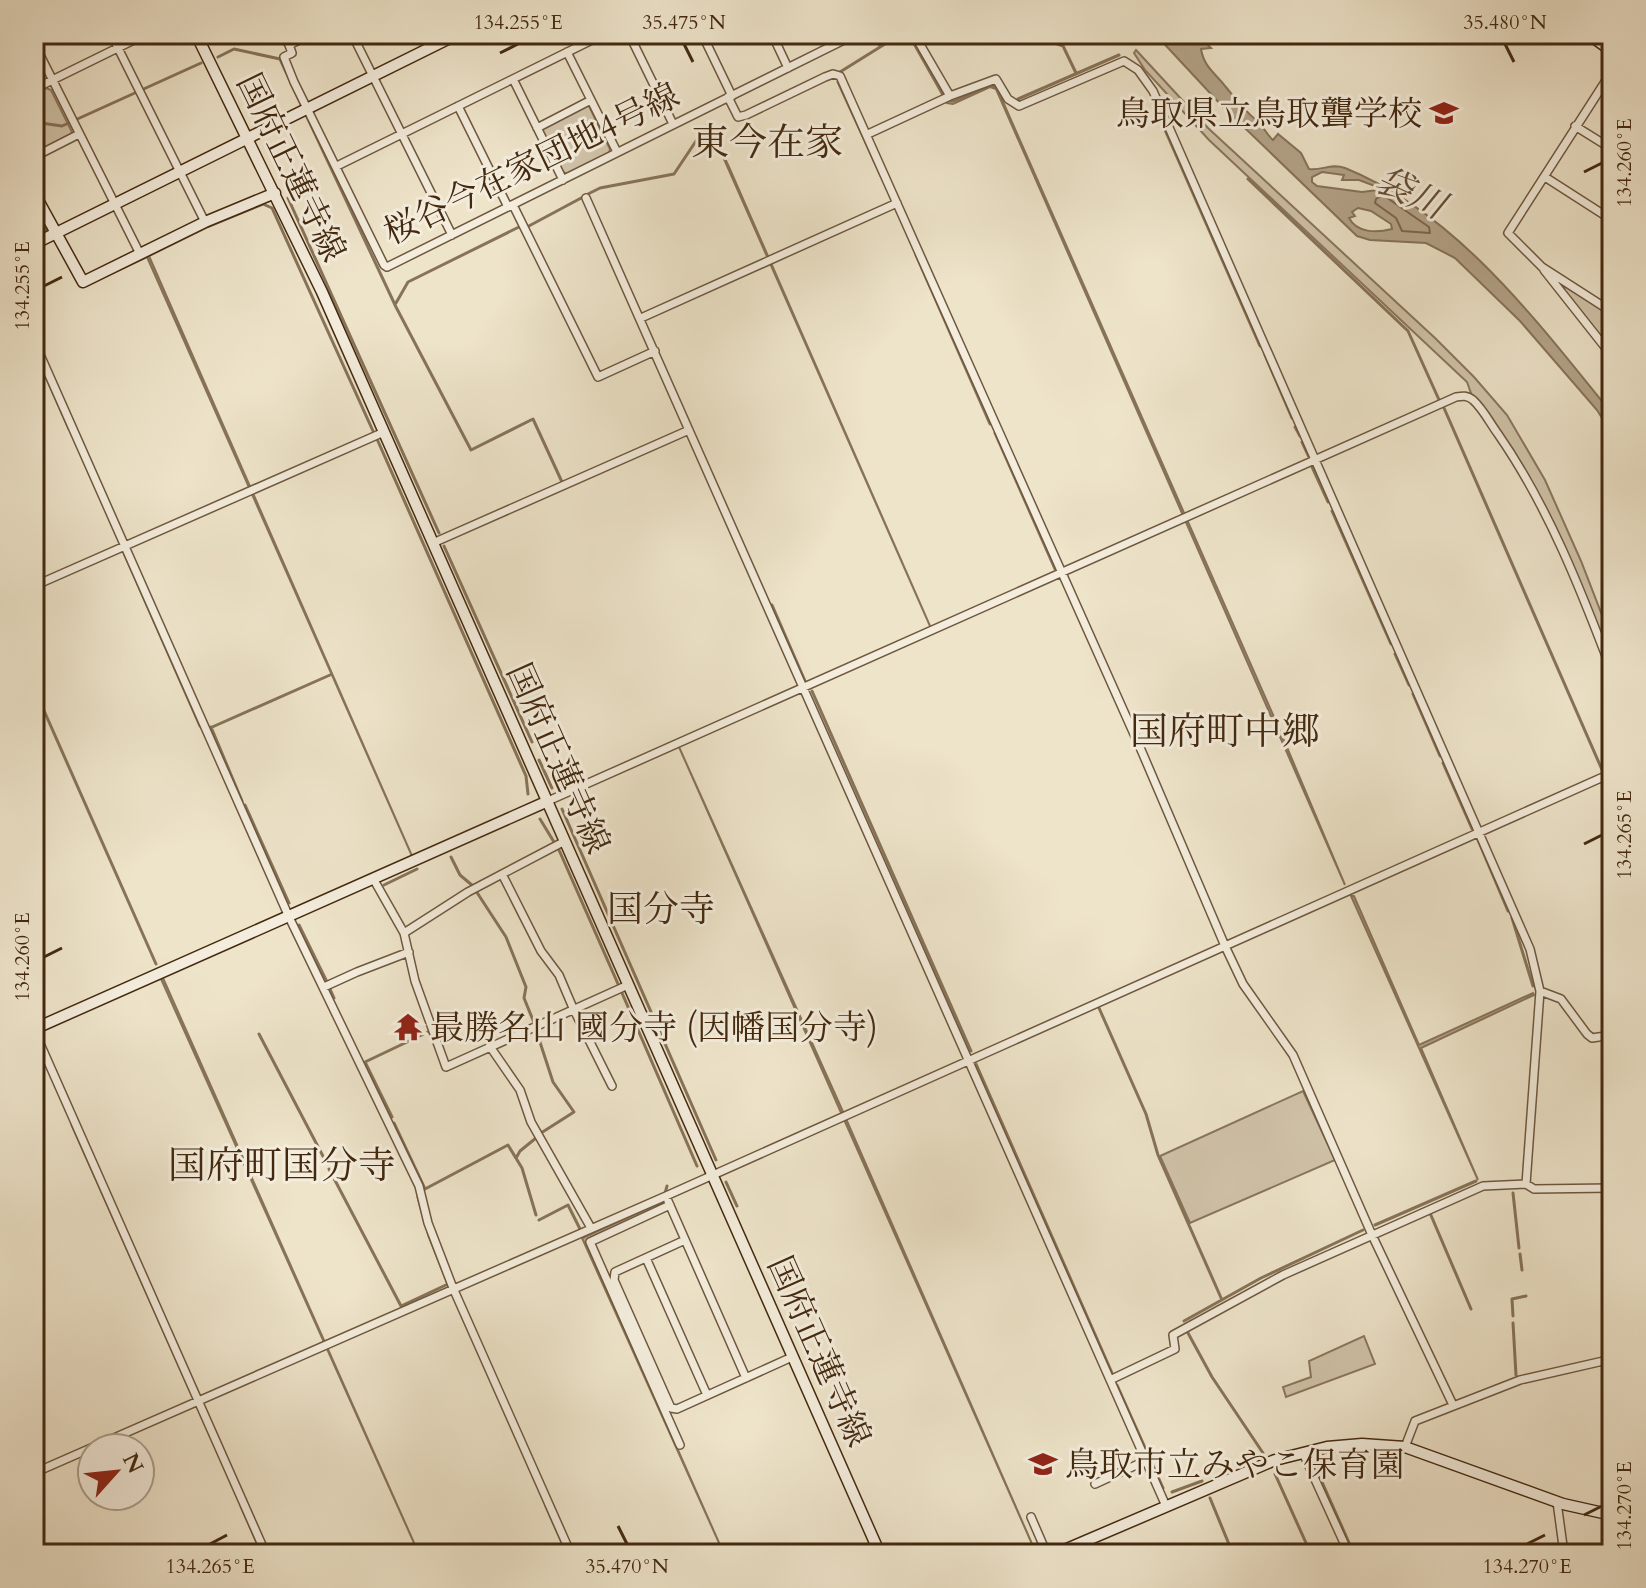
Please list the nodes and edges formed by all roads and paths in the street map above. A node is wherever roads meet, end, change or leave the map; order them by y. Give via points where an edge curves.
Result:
1 (111, 34) edge
2 (146, 34) edge
3 (196, 34) edge
4 (283, 34) edge
5 (311, 34) edge
6 (352, 34) edge
7 (458, 34) edge
8 (604, 34) edge
9 (629, 34) edge
10 (702, 34) edge
11 (772, 34) edge
12 (856, 34) edge
13 (914, 34) edge
14 (1590, 34) edge
15 (841, 37) edge
16 (34, 43) edge
17 (289, 45) junction
18 (118, 48) junction
19 (1612, 50) edge
20 (567, 52) junction
21 (788, 68) junction
22 (1612, 71) edge
23 (373, 76) junction
24 (513, 79) junction
25 (52, 80) junction
26 (34, 89) edge
27 (950, 96) junction
28 (730, 97) junction
29 (591, 100) junction
30 (458, 106) junction
31 (307, 109) junction
32 (673, 124) junction
33 (1575, 126) junction
34 (537, 128) junction
35 (402, 133) junction
36 (79, 134) junction
37 (868, 134) junction
38 (247, 139) junction
39 (1612, 149) edge
40 (617, 152) junction
41 (34, 157) edge
42 (337, 166) junction
43 (181, 171) junction
44 (1545, 177) junction
45 (563, 180) junction
46 (34, 193) edge
47 (275, 193) junction
48 (586, 198) dead end
49 (897, 203) junction
50 (115, 204) junction
51 (510, 206) junction
52 (1612, 220) edge
53 (205, 222) junction
54 (56, 233) junction
55 (452, 235) junction
56 (34, 244) edge
57 (139, 252) junction
58 (1542, 267) junction
59 (1612, 312) edge
60 (641, 318) junction
61 (34, 341) edge
62 (655, 351) junction
63 (1612, 356) edge
64 (689, 430) junction
65 (384, 432) junction
66 (1315, 460) junction
67 (433, 543) junction
68 (125, 546) junction
69 (1061, 573) junction
70 (34, 586) edge
71 (1612, 672) edge
72 (805, 688) junction
73 (1612, 773) edge
74 (548, 801) junction
75 (1479, 833) junction
76 (565, 841) junction
77 (502, 874) junction
78 (374, 880) junction
79 (289, 917) junction
80 (404, 933) junction
81 (1225, 946) junction
82 (409, 952) junction
83 (628, 985) junction
84 (324, 987) junction
85 (1540, 991) junction
86 (573, 1008) junction
87 (34, 1029) edge
88 (1612, 1035) edge
89 (491, 1048) junction
90 (969, 1060) junction
91 (612, 1086) dead end
92 (1612, 1103) edge
93 (1612, 1126) edge
94 (712, 1175) junction
95 (1526, 1184) junction
96 (1612, 1188) edge
97 (666, 1196) junction
98 (670, 1205) junction
99 (591, 1228) junction
100 (1372, 1235) junction
101 (685, 1240) junction
102 (646, 1258) junction
103 (453, 1288) junction
104 (792, 1357) junction
105 (1612, 1359) edge
106 (746, 1378) junction
107 (1110, 1380) junction
108 (707, 1395) junction
109 (199, 1400) junction
110 (1453, 1405) junction
111 (680, 1445) dead end
112 (1405, 1447) junction
113 (1303, 1453) junction
114 (1145, 1461) junction
115 (34, 1473) edge
116 (1095, 1484) dead end
117 (1557, 1502) junction
118 (1166, 1506) junction
119 (1612, 1515) edge
120 (1031, 1517) dead end
121 (266, 1554) edge
122 (571, 1554) edge
123 (880, 1554) edge
124 (1047, 1554) edge
125 (1055, 1554) edge
126 (1349, 1554) edge
127 (1427, 1554) edge
128 (1441, 1554) edge
129 (1556, 1554) edge

1 - 18 street
2 - 18 street
3 - 38 main road, 国府正蓮寺線
4 - 17 street
5 - 17 street
6 - 23 street
7 - 23 main road
8 - 20 street
9 - 32 street
10 - 28 street
11 - 21 street
12 - 15 street, 桜谷今在家団地4号線
13 - 27 street
14 - 19 main road
15 - 21 street, 桜谷今在家団地4号線
16 - 25 street
17 - 31 street, 桜谷今在家団地4号線 via 292,53 284,57
18 - 25 street
18 - 43 street
20 - 24 street
20 - 29 street
21 - 28 street, 桜谷今在家団地4号線
22 - 33 street
23 - 31 main road
23 - 35 street
24 - 30 street
24 - 34 street
25 - 26 street
25 - 36 street
27 - 37 street
27 - 66 street via 996,79 1019,106 1124,61 1138,70 1153,91
28 - 32 street, 桜谷今在家団地4号線
28 - 37 street via 738,117 833,74 840,76
29 - 34 street
29 - 40 street
30 - 35 street
30 - 51 street
31 - 38 main road
31 - 42 street, 桜谷今在家団地4号線
32 - 40 street, 桜谷今在家団地4号線
33 - 39 street
33 - 44 street
34 - 45 street
35 - 42 street
35 - 55 street
36 - 41 street
36 - 50 street
37 - 49 street
38 - 43 main road
38 - 47 main road, 国府正蓮寺線
40 - 45 street, 桜谷今在家団地4号線
42 - 55 street, 桜谷今在家団地4号線 via 387,267
43 - 50 main road
43 - 53 street
44 - 52 street
44 - 58 street via 1508,233
45 - 51 street, 桜谷今在家団地4号線
46 - 54 main road
47 - 53 main road
47 - 65 main road, 国府正蓮寺線
48 - 60 street
49 - 60 street
49 - 69 street
50 - 54 main road
50 - 57 street
51 - 55 street, 桜谷今在家団地4号線
51 - 62 street via 598,377
53 - 57 main road
54 - 56 main road
54 - 57 main road via 83,282
58 - 59 street
58 - 63 street
60 - 62 street
61 - 68 street
62 - 64 street
64 - 67 street
64 - 72 street
65 - 67 main road, 国府正蓮寺線
65 - 68 street
66 - 69 street
66 - 71 street via 1456,397 1471,398 1527,476
66 - 75 street
67 - 74 main road, 国府正蓮寺線
68 - 70 street
68 - 79 street
69 - 72 street
69 - 81 street
72 - 74 street
72 - 90 street
73 - 75 street
74 - 76 main road, 国府正蓮寺線
74 - 78 main road
75 - 81 street
75 - 85 street via 1530,949
76 - 77 street
76 - 83 main road, 国府正蓮寺線
77 - 80 street
77 - 86 street
78 - 79 main road
78 - 80 street
79 - 84 street
79 - 87 main road
80 - 82 street
81 - 90 street
81 - 100 street via 1243,984 1293,1055
82 - 84 street
82 - 89 street via 446,1067
83 - 86 street
83 - 94 main road, 国府正蓮寺線
84 - 103 street via 419,1186
85 - 88 street via 1561,999 1592,1038
85 - 95 street
86 - 89 street
86 - 91 street
87 - 109 street
89 - 99 street via 520,1090 531,1122
90 - 94 street
90 - 107 street
92 - 93 street
94 - 97 street
94 - 104 main road, 国府正蓮寺線
95 - 96 street via 1534,1189
95 - 100 street via 1483,1186
97 - 98 street
97 - 99 street
98 - 101 street
98 - 111 street via 590,1242
99 - 103 street
100 - 107 street via 1283,1275 1173,1335 1175,1349
100 - 110 street
101 - 102 street
101 - 106 street
102 - 108 street
102 - 108 street via 615,1272 614,1280 645,1351 671,1408
103 - 109 street
103 - 122 street
104 - 106 street
104 - 123 main road, 国府正蓮寺線
105 - 110 street via 1520,1380
106 - 108 street
107 - 114 street
109 - 115 street
109 - 121 street
110 - 112 street via 1415,1421
112 - 113 main road via 1362,1444
112 - 117 main road
113 - 118 main road
113 - 126 street
114 - 116 street
114 - 118 street
117 - 119 main road
117 - 129 street via 1563,1546
118 - 125 main road
120 - 124 street
127 - 128 street

